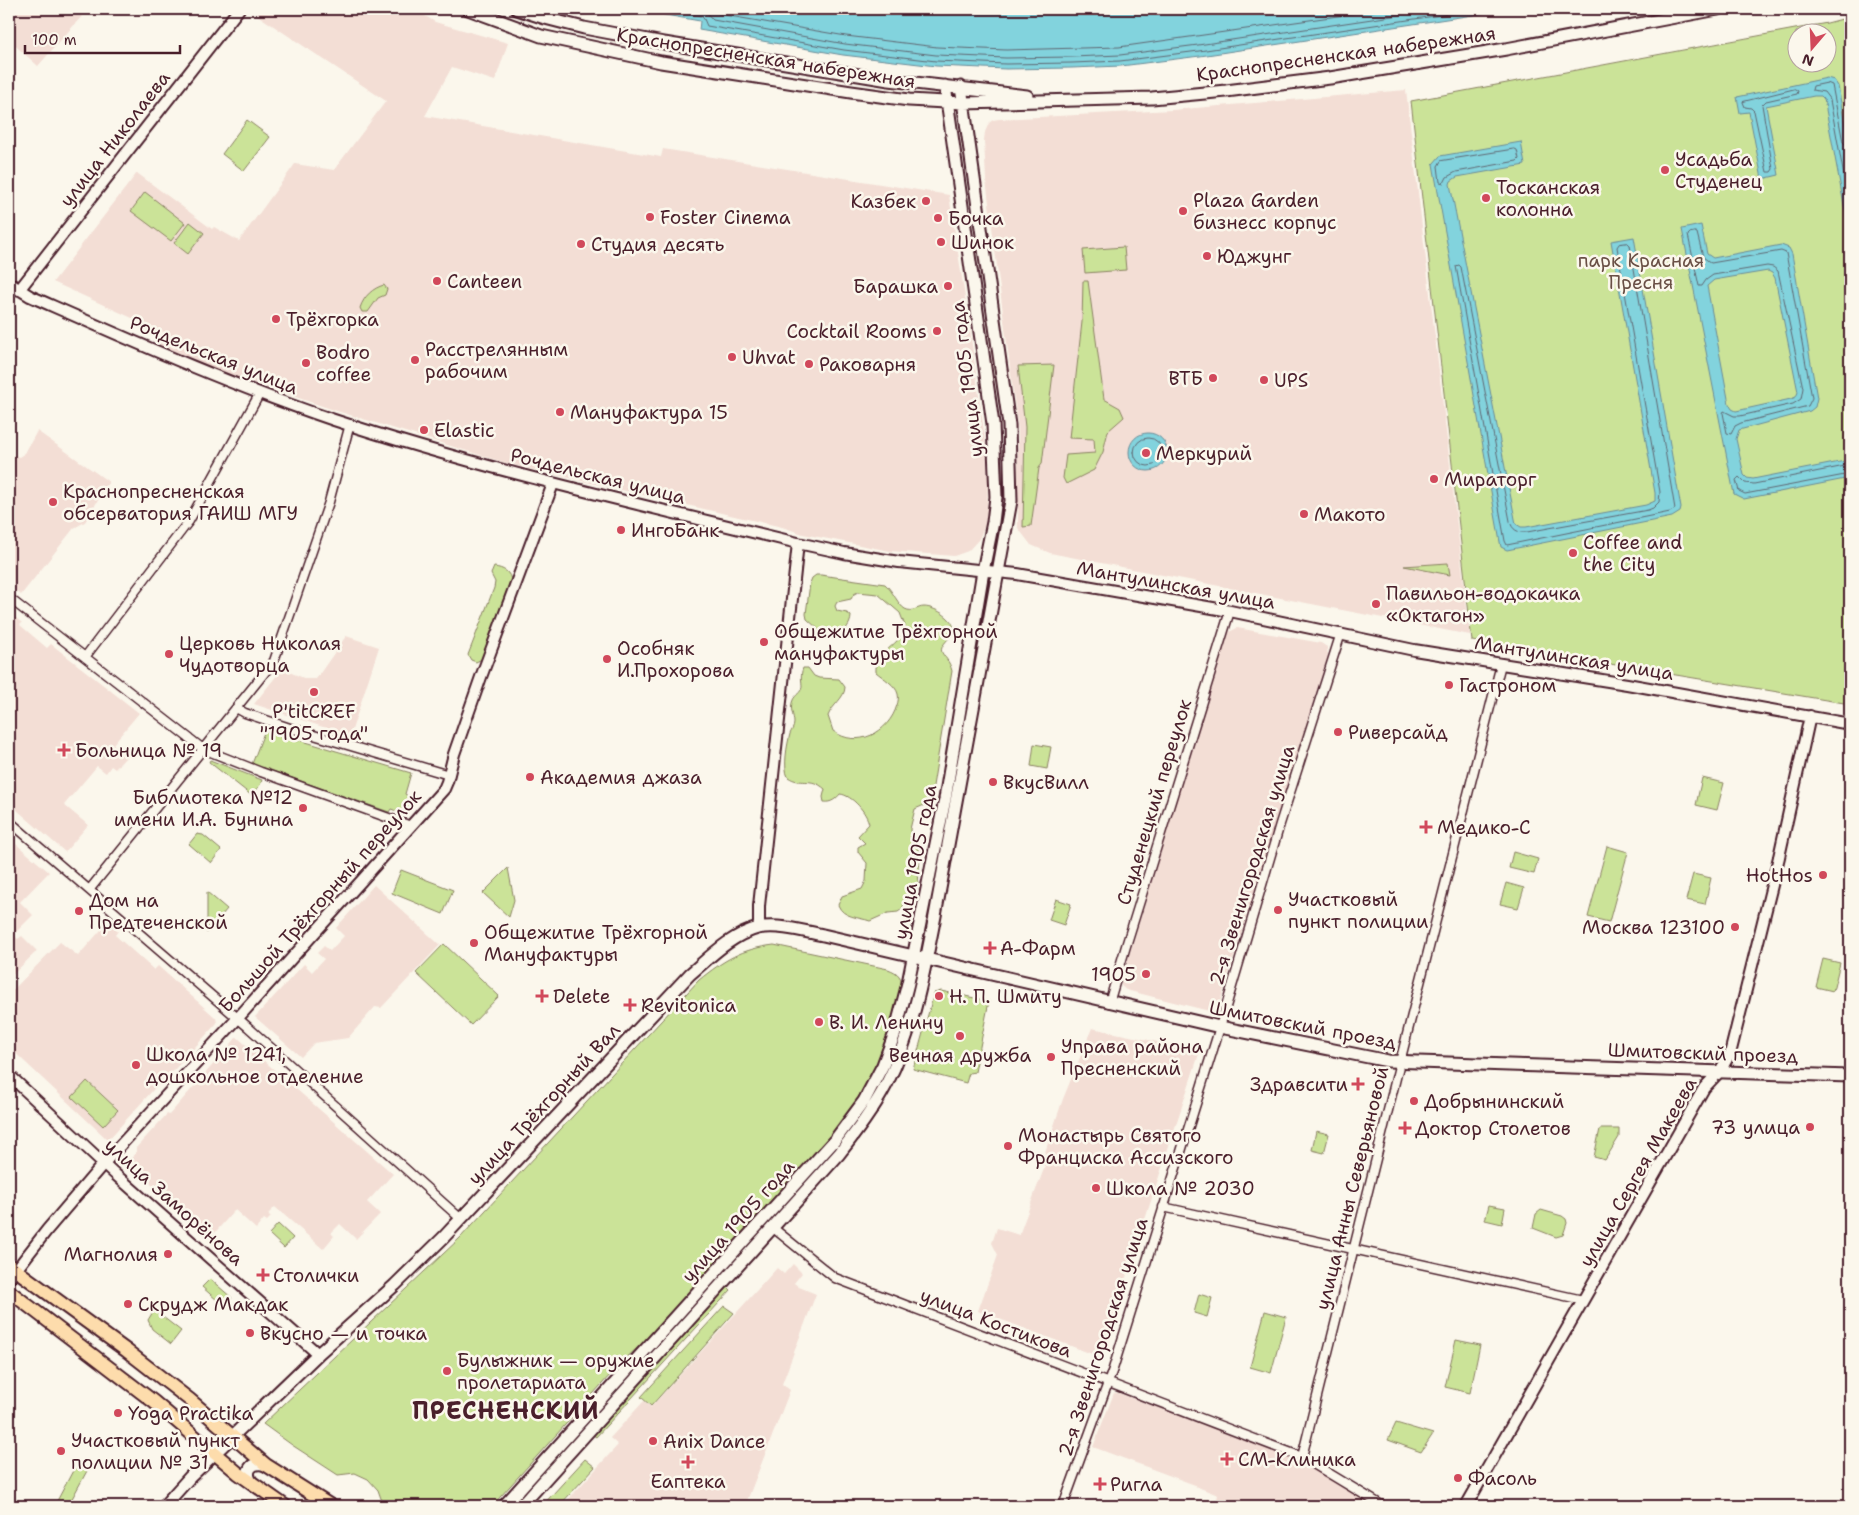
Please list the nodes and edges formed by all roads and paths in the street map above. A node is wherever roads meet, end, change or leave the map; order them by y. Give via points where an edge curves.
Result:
1 (239, 9) edge
2 (468, 9) edge
3 (517, 9) edge
4 (1718, 9) edge
5 (945, 86) junction
6 (961, 87) junction
7 (1066, 101) junction
8 (947, 102) junction
9 (963, 103) junction
10 (9, 283) edge
11 (19, 290) junction
12 (260, 393) junction
13 (350, 424) junction
14 (553, 484) junction
15 (798, 543) junction
16 (983, 571) junction
17 (998, 572) junction
18 (9, 598) edge
19 (1230, 611) junction
20 (1341, 633) junction
21 (85, 657) junction
22 (1501, 664) junction
23 (236, 708) junction
24 (1810, 716) junction
25 (1850, 724) edge
26 (203, 749) junction
27 (449, 775) junction
28 (9, 821) edge
29 (411, 826) junction
30 (90, 890) junction
31 (759, 928) junction
32 (914, 956) junction
33 (926, 960) junction
34 (1110, 1002) junction
35 (237, 1019) junction
36 (1220, 1027) junction
37 (1400, 1062) junction
38 (1720, 1071) junction
39 (9, 1075) edge
40 (1850, 1076) edge
41 (104, 1163) junction
42 (1163, 1207) junction
43 (461, 1219) junction
44 (772, 1227) junction
45 (1354, 1249) junction
46 (11, 1271) edge
47 (9, 1291) edge
48 (1583, 1300) junction
49 (318, 1354) junction
50 (1108, 1383) junction
51 (233, 1437) junction
52 (215, 1454) junction
53 (1302, 1457) junction
54 (266, 1465) junction
55 (253, 1484) junction
56 (164, 1506) edge
57 (285, 1506) edge
58 (330, 1506) edge
59 (504, 1506) edge
60 (521, 1506) edge
61 (1063, 1506) edge
62 (1383, 1506) edge
63 (1466, 1506) edge

1 - 11 street, улица Николаева
2 - 8 main road, Краснопресненская набережная via 541,36 643,58 851,92
3 - 5 main road, Краснопресненская набережная via 584,28 664,44 852,75
4 - 7 main road, Краснопресненская набережная via 1330,78 1152,98
5 - 6 main road, Краснопресненская набережная
5 - 8 main road, улица 1905 года
6 - 7 main road, Краснопресненская набережная
6 - 9 main road, улица 1905 года
7 - 9 main road, Краснопресненская набережная
8 - 9 main road, Краснопресненская набережная
8 - 16 main road, улица 1905 года via 993,426 996,497
9 - 17 main road, улица 1905 года via 1009,425 1011,501
10 - 11 street, Рочдельская улица
11 - 12 street, Рочдельская улица via 184,364
12 - 13 street, Рочдельская улица
12 - 21 street via 189,521
13 - 14 street, Рочдельская улица
13 - 23 street via 329,502 277,656
14 - 15 street, Рочдельская улица
14 - 27 street, Большой Трёхгорный переулок via 475,693
15 - 16 street, Рочдельская улица via 884,560
15 - 31 street
16 - 17 street, Рочдельская улица
16 - 32 main road, улица 1905 года via 945,799
17 - 19 street, Мантулинская улица
17 - 33 main road, улица 1905 года
18 - 21 street
19 - 20 street, Мантулинская улица
19 - 34 street, Студенецкий переулок
20 - 22 street, Мантулинская улица via 1414,650
20 - 36 street, 2-я Звенигородская улица
21 - 26 street
22 - 24 street, Мантулинская улица
22 - 37 street, улица Анны Северьяновой
23 - 26 street
23 - 27 street via 290,728
24 - 25 street, Мантулинская улица
24 - 38 street, улица Сергея Макеева via 1750,978 1730,1054
26 - 29 street
26 - 30 street
27 - 29 street, Большой Трёхгорный переулок via 444,789
28 - 30 street
29 - 35 street, Большой Трёхгорный переулок
30 - 35 street
31 - 32 main road, Шмитовский проезд via 792,929
31 - 43 main road, улица Трёхгорный Вал via 729,942 690,974
32 - 33 main road, Шмитовский проезд
32 - 59 main road, улица 1905 года via 895,1032 883,1065 851,1119
33 - 34 main road, Шмитовский проезд
33 - 44 main road, улица 1905 года via 906,1036 874,1106 839,1154
34 - 36 main road, Шмитовский проезд
35 - 41 street, Большой Трёхгорный переулок
35 - 43 street
36 - 37 main road, Шмитовский проезд
36 - 42 street, 2-я Звенигородская улица
37 - 38 main road, Шмитовский проезд
37 - 45 street, улица Анны Северьяновой
38 - 40 main road, Шмитовский проезд
38 - 48 street, улица Сергея Макеева via 1704,1088
39 - 41 street, улица Заморёнова
41 - 46 street, Большой Трёхгорный переулок
41 - 49 street, улица Заморёнова
42 - 45 street
42 - 50 street, 2-я Звенигородская улица
43 - 49 main road, улица Трёхгорный Вал via 395,1285
44 - 50 street, улица Костикова via 835,1278
44 - 60 main road, улица 1905 года
45 - 48 street
45 - 53 street, улица Анны Северьяновой
46 - 51 main road via 127,1351
47 - 52 main road via 148,1396
48 - 63 street, улица Сергея Макеева
49 - 51 main road, улица Трёхгорный Вал
50 - 53 street, улица Костикова
50 - 61 street, 2-я Звенигородская улица
51 - 52 main road, улица Трёхгорный Вал
51 - 54 main road
52 - 55 main road
52 - 56 main road, улица Трёхгорный Вал
53 - 62 street, улица Костикова
54 - 55 main road via 256,1463 248,1470
54 - 58 main road
55 - 57 main road

